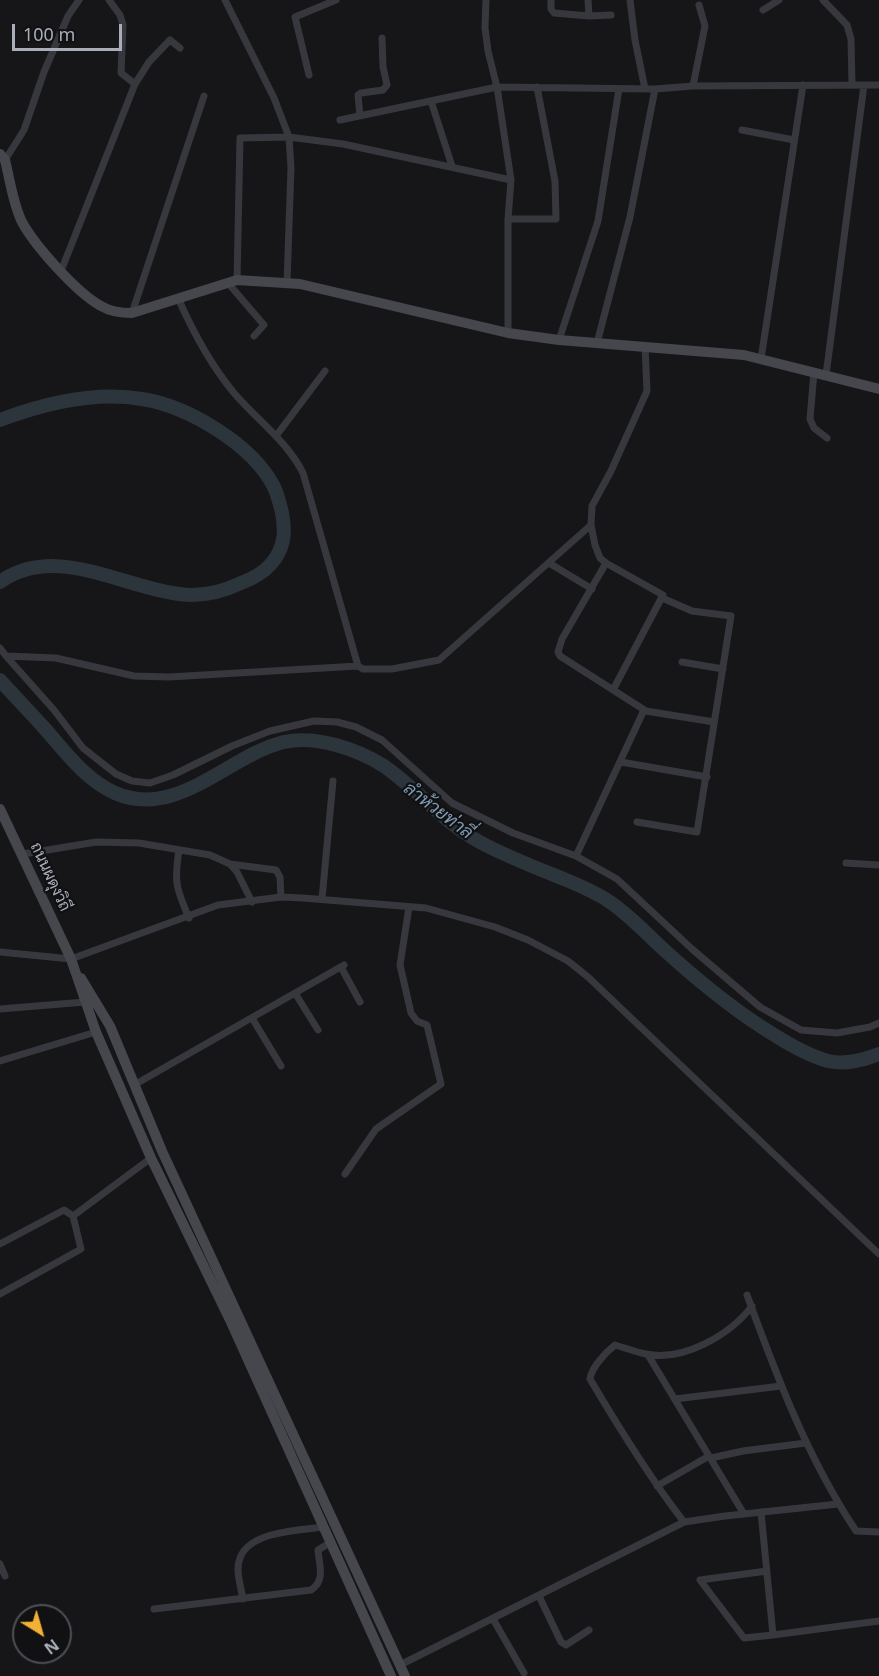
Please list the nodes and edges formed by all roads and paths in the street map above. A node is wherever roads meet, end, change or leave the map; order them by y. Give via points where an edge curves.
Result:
1 (79, 0) edge
2 (109, 0) edge
3 (225, 0) edge
4 (336, 0) edge
5 (486, 0) edge
6 (551, 0) edge
7 (588, 0) edge
8 (630, 0) edge
9 (779, 0) edge
10 (822, 0) edge
11 (699, 5) dead end
12 (763, 10) dead end
13 (610, 15) dead end
14 (589, 16) junction
15 (382, 38) dead end
16 (180, 48) dead end
17 (309, 75) dead end
18 (135, 84) junction
19 (803, 85) junction
20 (852, 85) junction
21 (864, 85) junction
22 (879, 85) edge
23 (693, 86) junction
24 (497, 87) junction
25 (537, 87) junction
26 (619, 89) junction
27 (645, 89) junction
28 (655, 89) junction
29 (204, 96) dead end
30 (431, 101) junction
31 (360, 116) junction
32 (340, 120) dead end
33 (742, 130) dead end
34 (289, 137) junction
35 (794, 140) junction
36 (3, 157) edge
37 (452, 166) junction
38 (511, 180) junction
39 (508, 219) junction
40 (61, 271) junction
41 (232, 281) junction
42 (287, 283) junction
43 (178, 298) junction
44 (132, 313) junction
45 (508, 333) junction
46 (254, 336) dead end
47 (559, 340) junction
48 (597, 343) junction
49 (645, 346) junction
50 (761, 359) junction
51 (325, 372) dead end
52 (814, 372) junction
53 (826, 375) junction
54 (879, 389) edge
55 (276, 436) junction
56 (827, 438) dead end
57 (591, 525) junction
58 (549, 563) junction
59 (606, 563) junction
60 (592, 590) junction
61 (662, 598) junction
62 (0, 648) edge
63 (6, 656) junction
64 (682, 662) dead end
65 (358, 666) junction
66 (723, 669) junction
67 (614, 690) junction
68 (644, 710) junction
69 (714, 722) junction
70 (621, 762) junction
71 (707, 777) junction
72 (333, 781) dead end
73 (0, 809) edge
74 (637, 822) dead end
75 (5, 828) edge
76 (179, 850) junction
77 (22, 854) junction
78 (576, 856) junction
79 (846, 863) dead end
80 (230, 864) junction
81 (879, 865) edge
82 (281, 897) junction
83 (322, 899) junction
84 (252, 902) junction
85 (409, 907) junction
86 (189, 918) junction
87 (0, 952) edge
88 (70, 959) junction
89 (296, 993) junction
90 (85, 1002) junction
91 (360, 1002) dead end
92 (0, 1008) edge
93 (252, 1018) junction
94 (879, 1023) edge
95 (318, 1030) dead end
96 (96, 1032) junction
97 (0, 1061) edge
98 (281, 1066) dead end
99 (134, 1084) junction
100 (152, 1158) junction
101 (345, 1174) dead end
102 (73, 1216) junction
103 (0, 1244) edge
104 (879, 1254) edge
105 (0, 1294) edge
106 (747, 1295) dead end
107 (752, 1306) junction
108 (648, 1355) junction
109 (781, 1386) junction
110 (675, 1399) junction
111 (806, 1443) junction
112 (710, 1457) junction
113 (657, 1486) junction
114 (838, 1504) junction
115 (761, 1512) junction
116 (744, 1514) junction
117 (684, 1522) junction
118 (324, 1527) junction
119 (879, 1532) edge
120 (331, 1542) junction
121 (0, 1564) edge
122 (767, 1571) junction
123 (5, 1576) dead end
124 (539, 1596) junction
125 (243, 1599) junction
126 (154, 1609) dead end
127 (493, 1619) junction
128 (879, 1621) edge
129 (588, 1630) dead end
130 (773, 1635) junction
131 (400, 1665) junction
132 (524, 1673) dead end
133 (391, 1676) edge
134 (405, 1676) edge

1 - 36 street via 44,72 24,130
2 - 18 street via 123,25 121,73
3 - 34 street
4 - 17 street via 295,17
5 - 24 street via 485,28
6 - 14 street via 554,13
7 - 14 street
8 - 27 street
9 - 12 street
10 - 20 street via 847,25
11 - 23 street via 705,26
13 - 14 street
15 - 31 street via 387,85 383,90 358,95
16 - 18 street via 170,40
18 - 40 street
19 - 20 street
19 - 23 street
19 - 35 street
20 - 21 street
21 - 22 street
21 - 53 street
23 - 28 street
24 - 25 street
24 - 30 street
24 - 38 street
25 - 26 street
25 - 39 street via 555,182 556,219
26 - 27 street
26 - 47 street via 598,221
27 - 28 street
28 - 48 street via 630,217
29 - 44 street
30 - 31 street
30 - 37 street
31 - 32 street
33 - 35 street
34 - 37 street
34 - 41 street via 240,138
34 - 42 street
35 - 50 street
36 - 40 main road via 21,220
37 - 38 street
38 - 39 street
39 - 45 street
40 - 44 main road via 100,306
41 - 42 main road
41 - 43 main road
41 - 46 street via 264,325
42 - 45 main road
43 - 44 main road
43 - 55 street via 220,375
45 - 47 main road
47 - 48 main road
48 - 49 main road
49 - 50 main road
49 - 57 street via 647,392 592,506
50 - 52 main road
51 - 55 street
52 - 53 main road
52 - 56 street via 810,419 814,428
53 - 54 main road
55 - 65 street via 303,473
57 - 58 street
57 - 59 street via 600,558
58 - 60 street
58 - 65 street via 439,660 392,669
59 - 60 street
59 - 61 street via 663,595
60 - 67 street via 558,652 564,660
61 - 66 street via 692,611 731,616
61 - 67 street
62 - 63 street
63 - 65 street via 56,658 134,676 169,677
63 - 78 street via 83,748 116,774 132,781 150,783 173,775 270,731 314,721 337,722 382,740 452,804 513,833
64 - 66 street
66 - 69 street
67 - 68 street
68 - 69 street
68 - 70 street
69 - 71 street
70 - 71 street
70 - 78 street
71 - 74 street via 698,832
72 - 83 street
73 - 75 main road, ถนนผดุงวิถี
75 - 77 main road, ถนนผดุงวิถี
76 - 77 street via 139,843 96,842
76 - 80 street via 210,855
76 - 86 street via 175,880
77 - 88 main road, ถนนผดุงวิถี
78 - 94 street via 617,879 760,1007 801,1030 837,1033
79 - 81 street
80 - 82 street via 276,870
80 - 84 street
82 - 83 street
82 - 84 street
83 - 85 street
84 - 86 street via 219,905
85 - 101 street via 400,965 411,1013 417,1021 427,1024 441,1084 376,1130
85 - 104 street via 495,927 545,948 588,976
86 - 88 street
87 - 88 street
88 - 90 main road
88 - 99 main road via 110,1026
89 - 91 street via 342,966
89 - 93 street
89 - 95 street
90 - 92 street
90 - 96 main road
93 - 98 street
93 - 99 street
96 - 97 street
96 - 100 main road
99 - 131 main road
100 - 102 street
100 - 118 main road
102 - 103 street via 64,1210
102 - 105 street via 81,1249
106 - 107 street
107 - 108 street via 722,1334 696,1348
107 - 109 street
108 - 110 street
108 - 113 street via 615,1345 590,1379
109 - 110 street
109 - 111 street
110 - 112 street
111 - 112 street
111 - 114 street
112 - 113 street
112 - 116 street
113 - 117 street
114 - 115 street
114 - 119 street via 856,1531
115 - 116 street
115 - 122 street
116 - 117 street
117 - 124 street
118 - 120 main road
118 - 125 street via 262,1538 250,1544 238,1569
120 - 125 street via 318,1550 321,1572 318,1585 311,1590
120 - 133 main road
121 - 123 street
122 - 130 street
122 - 130 street via 700,1580 744,1638
124 - 127 street
124 - 129 street via 561,1642 566,1645
125 - 126 street
127 - 131 street
127 - 132 street
128 - 130 street
131 - 134 main road

